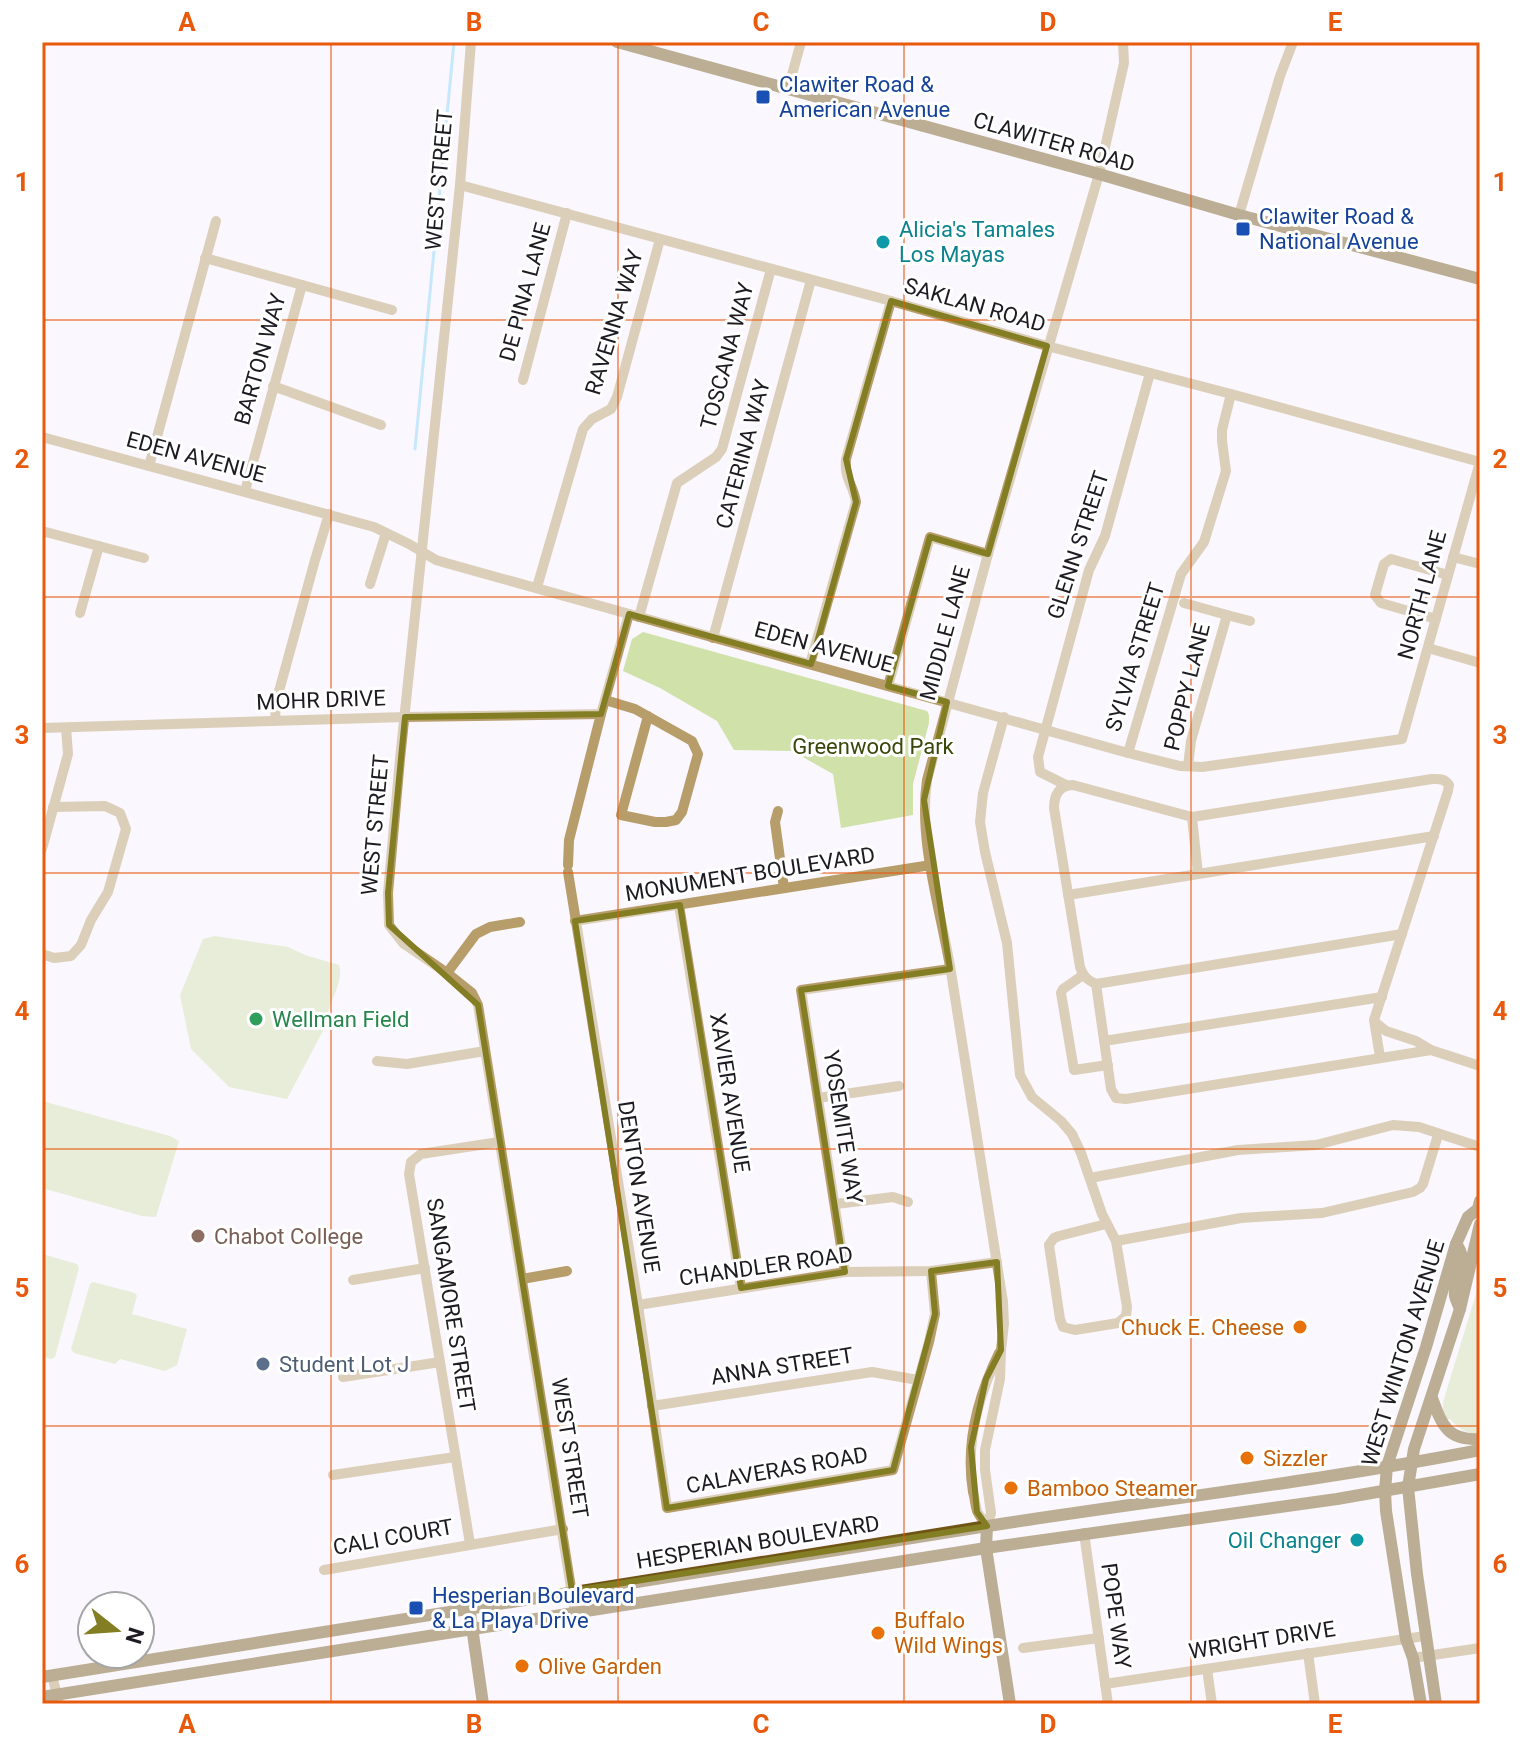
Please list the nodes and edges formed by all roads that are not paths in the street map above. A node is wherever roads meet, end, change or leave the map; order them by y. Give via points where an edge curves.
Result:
1 (471, 42) edge
2 (617, 42) edge
3 (801, 42) edge
4 (1123, 42) edge
5 (1293, 42) edge
6 (788, 89) junction
7 (1099, 174) junction
8 (460, 185) junction
9 (567, 213) junction
10 (1239, 215) junction
11 (216, 221) dead end
12 (660, 239) junction
13 (205, 258) junction
14 (771, 269) junction
15 (1480, 279) edge
16 (811, 280) junction
17 (302, 285) junction
18 (891, 301) junction
19 (392, 310) dead end
20 (1047, 346) junction
21 (1150, 373) junction
22 (523, 380) dead end
23 (273, 386) junction
24 (1231, 394) junction
25 (381, 425) dead end
26 (42, 437) edge
27 (1480, 462) edge
28 (149, 466) junction
29 (245, 491) junction
30 (329, 514) junction
31 (42, 531) edge
32 (386, 533) junction
33 (99, 546) junction
34 (422, 553) junction
35 (988, 554) junction
36 (1453, 557) junction
37 (144, 558) dead end
38 (1480, 564) edge
39 (1448, 575) junction
40 (370, 584) dead end
41 (537, 587) junction
42 (1184, 603) dead end
43 (80, 613) dead end
44 (1227, 615) junction
45 (634, 616) junction
46 (1436, 619) junction
47 (1250, 621) dead end
48 (713, 638) junction
49 (1428, 648) junction
50 (1480, 663) edge
51 (810, 664) junction
52 (888, 686) junction
53 (605, 700) junction
54 (947, 702) junction
55 (601, 714) junction
56 (648, 716) junction
57 (405, 717) junction
58 (1004, 717) junction
59 (275, 721) junction
60 (42, 728) edge
61 (66, 728) junction
62 (1044, 728) junction
63 (1402, 739) joint
64 (1128, 753) junction
65 (1188, 766) junction
66 (1066, 785) junction
67 (53, 807) junction
68 (778, 811) dead end
69 (1192, 817) junction
70 (1434, 836) junction
71 (42, 849) edge
72 (931, 865) junction
73 (1198, 874) junction
74 (784, 888) junction
75 (1068, 895) junction
76 (679, 905) junction
77 (575, 921) junction
78 (520, 922) dead end
79 (1402, 934) junction
80 (42, 954) edge
81 (950, 969) junction
82 (447, 973) junction
83 (1083, 975) junction
84 (1096, 984) junction
85 (1382, 997) junction
86 (1374, 1020) junction
87 (1104, 1041) junction
88 (1431, 1050) junction
89 (485, 1051) junction
90 (1380, 1057) junction
91 (377, 1061) dead end
92 (1108, 1065) junction
93 (1480, 1066) edge
94 (899, 1086) dead end
95 (818, 1098) junction
96 (1438, 1135) junction
97 (499, 1142) junction
98 (1480, 1147) edge
99 (1090, 1178) junction
100 (908, 1202) dead end
101 (836, 1204) junction
102 (1479, 1208) edge
103 (1106, 1224) junction
104 (1480, 1224) edge
105 (1116, 1241) junction
106 (1456, 1244) junction
107 (997, 1262) junction
108 (425, 1268) junction
109 (567, 1271) dead end
110 (931, 1271) junction
111 (845, 1272) junction
112 (522, 1279) junction
113 (353, 1280) dead end
114 (741, 1288) junction
115 (638, 1305) junction
116 (1460, 1309) junction
117 (1001, 1350) junction
118 (440, 1362) junction
119 (343, 1377) dead end
120 (918, 1380) junction
121 (1432, 1398) junction
122 (652, 1406) junction
123 (1480, 1439) edge
124 (1480, 1450) edge
125 (455, 1457) junction
126 (1412, 1463) junction
127 (1387, 1466) junction
128 (1480, 1474) edge
129 (333, 1475) dead end
130 (1408, 1487) junction
131 (1385, 1491) junction
132 (667, 1508) joint
133 (987, 1526) junction
134 (563, 1529) junction
135 (1084, 1533) junction
136 (470, 1544) junction
137 (986, 1548) junction
138 (324, 1570) dead end
139 (572, 1591) junction
140 (469, 1606) junction
141 (575, 1613) junction
142 (472, 1629) junction
143 (1425, 1636) junction
144 (1099, 1638) junction
145 (1406, 1639) junction
146 (1023, 1648) dead end
147 (1480, 1648) edge
148 (1308, 1653) junction
149 (1428, 1656) junction
150 (1413, 1658) junction
151 (1207, 1669) junction
152 (47, 1676) edge
153 (1105, 1684) junction
154 (42, 1697) edge
155 (58, 1700) edge
156 (483, 1704) edge
157 (1010, 1704) edge
158 (1108, 1704) edge
159 (1212, 1704) edge
160 (1315, 1704) edge
161 (1421, 1704) edge
162 (1436, 1704) edge

1 - 8 street, WEST STREET
2 - 6 main road, CLAWITER ROAD
3 - 6 street
4 - 7 street, MIDDLE LANE via 1124,63
5 - 10 street
6 - 7 main road, CLAWITER ROAD
7 - 10 main road, CLAWITER ROAD
7 - 20 street, MIDDLE LANE
8 - 9 street, SAKLAN ROAD
8 - 34 street, WEST STREET
9 - 12 street, SAKLAN ROAD
9 - 22 street, DE PINA LANE
10 - 15 main road, CLAWITER ROAD
11 - 13 street
12 - 14 street, SAKLAN ROAD
12 - 41 street, RAVENNA WAY via 617,397 611,409 583,429
13 - 17 street
13 - 28 street
14 - 16 street, SAKLAN ROAD
14 - 45 street, TOSCANA WAY via 722,449 677,483
16 - 18 street, SAKLAN ROAD
16 - 48 street, CATERINA WAY
17 - 19 street
17 - 23 street, BARTON WAY
18 - 20 street, SAKLAN ROAD
18 - 51 street via 846,459 856,502
20 - 21 street, SAKLAN ROAD
20 - 35 street, MIDDLE LANE
21 - 24 street, SAKLAN ROAD
21 - 62 street, GLENN STREET
23 - 25 street
23 - 29 street, BARTON WAY
24 - 27 street, SAKLAN ROAD
24 - 64 street, SYLVIA STREET via 1222,430 1226,471 1204,542 1181,574
26 - 28 street, EDEN AVENUE
27 - 36 street, NORTH LANE
28 - 29 street, EDEN AVENUE
29 - 30 street, EDEN AVENUE
30 - 32 street, EDEN AVENUE
30 - 59 street
31 - 33 street
32 - 34 street, EDEN AVENUE
32 - 40 street
33 - 37 street
33 - 43 street
34 - 41 street, EDEN AVENUE
34 - 57 street, WEST STREET
35 - 52 street via 930,537
35 - 54 street, MIDDLE LANE
36 - 38 street
36 - 39 street, NORTH LANE
39 - 46 street, NORTH LANE
39 - 46 street via 1391,559 1384,564 1375,595 1381,603
41 - 45 street, EDEN AVENUE
42 - 44 street, POPPY LANE
44 - 47 street
44 - 65 street, POPPY LANE
45 - 48 street, EDEN AVENUE
45 - 53 street, DENTON AVENUE
46 - 49 street, NORTH LANE
48 - 51 street, EDEN AVENUE
49 - 50 street
49 - 63 street, NORTH LANE
51 - 52 street, EDEN AVENUE
52 - 54 street, EDEN AVENUE
53 - 55 street, DENTON AVENUE
53 - 56 street
54 - 58 street, EDEN AVENUE
54 - 72 street, MIDDLE LANE via 924,800
55 - 57 street, MOHR DRIVE
55 - 77 street, DENTON AVENUE via 569,840
56 - 56 street via 692,741 698,754 676,820 621,815
57 - 59 street, MOHR DRIVE
57 - 82 street, WEST STREET via 389,925 403,943
58 - 62 street, EDEN AVENUE
58 - 99 street via 980,822 1007,943 1020,1075 1032,1097 1072,1134
59 - 61 street, MOHR DRIVE
60 - 61 street, MOHR DRIVE
61 - 67 street via 68,754
62 - 64 street, EDEN AVENUE
62 - 66 street, GLENN STREET via 1040,772
63 - 65 street, EDEN AVENUE
64 - 65 street, EDEN AVENUE
66 - 69 street
66 - 75 street via 1057,793 1054,808
67 - 71 street
67 - 80 street via 105,806 120,813 126,829 108,892 81,945 71,956
68 - 74 street
69 - 70 street via 1442,779 1449,785
69 - 73 street
70 - 73 street
70 - 79 street
72 - 74 street, MONUMENT BOULEVARD
72 - 81 street, MIDDLE LANE
73 - 75 street
74 - 76 street, MONUMENT BOULEVARD
75 - 83 street
76 - 77 street, MONUMENT BOULEVARD
76 - 114 street, XAVIER AVENUE
77 - 115 street, DENTON AVENUE
78 - 82 street via 476,934
79 - 84 street
79 - 85 street
81 - 95 street, YOSEMITE WAY via 801,990
81 - 107 street, MIDDLE LANE
82 - 89 street, WEST STREET via 472,993 478,1005
83 - 84 street
83 - 92 street via 1061,993 1074,1070
84 - 87 street
85 - 86 street
85 - 87 street
86 - 88 street via 1386,1031
86 - 90 street
87 - 92 street
88 - 90 street
88 - 93 street
89 - 91 street via 407,1064
89 - 97 street, WEST STREET
90 - 92 street via 1126,1099 1113,1094
94 - 95 street
95 - 101 street, YOSEMITE WAY
96 - 98 street
96 - 99 street via 1393,1125 1316,1145 1238,1150
96 - 105 street via 1423,1184 1413,1192 1322,1213 1241,1218
97 - 108 street, SANGAMORE STREET via 421,1154 411,1162
97 - 112 street, WEST STREET
99 - 103 street
100 - 101 street via 893,1197
101 - 111 street, YOSEMITE WAY
102 - 106 main road, WEST WINTON AVENUE via 1468,1217
103 - 105 street
103 - 105 street via 1059,1236 1049,1245 1063,1327 1118,1323 1126,1316
104 - 116 main road, WEST WINTON AVENUE
106 - 116 main road via 1463,1257 1455,1294
106 - 127 main road, WEST WINTON AVENUE
107 - 110 street, CHANDLER ROAD
107 - 117 street, MIDDLE LANE via 1004,1324
108 - 113 street
108 - 118 street, SANGAMORE STREET
109 - 112 street
110 - 111 street, CHANDLER ROAD
110 - 120 street via 935,1314
111 - 114 street, CHANDLER ROAD
112 - 134 street, WEST STREET
114 - 115 street, CHANDLER ROAD
115 - 122 street, DENTON AVENUE
116 - 121 main road, WEST WINTON AVENUE
117 - 133 street, MIDDLE LANE via 985,1450 991,1513
117 - 133 street, MIDDLE LANE via 986,1379 971,1447 977,1512
118 - 119 street
118 - 125 street, SANGAMORE STREET
120 - 122 street, ANNA STREET via 872,1372
120 - 132 street, CALAVERAS ROAD via 893,1470
121 - 123 main road via 1451,1433
121 - 126 main road, WEST WINTON AVENUE
122 - 132 street, DENTON AVENUE
124 - 126 main road, HESPERIAN BOULEVARD
125 - 129 street
125 - 136 street, SANGAMORE STREET
126 - 127 main road, HESPERIAN BOULEVARD
126 - 130 main road, WEST WINTON AVENUE
127 - 131 main road, WEST WINTON AVENUE
127 - 133 main road, HESPERIAN BOULEVARD
128 - 130 main road, HESPERIAN BOULEVARD
130 - 131 main road, HESPERIAN BOULEVARD
130 - 143 main road, WEST WINTON AVENUE
131 - 135 main road, HESPERIAN BOULEVARD
131 - 145 main road, WEST WINTON AVENUE
133 - 137 main road
133 - 139 main road, HESPERIAN BOULEVARD
134 - 136 street, CALI COURT
134 - 139 street, WEST STREET
135 - 137 main road, HESPERIAN BOULEVARD
135 - 144 street, POPE WAY
136 - 138 street, CALI COURT
137 - 141 main road, HESPERIAN BOULEVARD
137 - 157 main road
139 - 140 main road, HESPERIAN BOULEVARD
139 - 141 street, WEST STREET
140 - 142 main road
140 - 152 main road, HESPERIAN BOULEVARD
141 - 142 main road, HESPERIAN BOULEVARD
142 - 155 main road, HESPERIAN BOULEVARD
142 - 156 main road
143 - 145 street, WRIGHT DRIVE
143 - 149 main road, WEST WINTON AVENUE
144 - 146 street
144 - 153 street, POPE WAY
145 - 148 street, WRIGHT DRIVE
145 - 150 main road, WEST WINTON AVENUE
147 - 149 street
148 - 151 street, WRIGHT DRIVE
148 - 160 street
149 - 150 street
149 - 162 main road, WEST WINTON AVENUE
150 - 161 main road, WEST WINTON AVENUE
151 - 153 street, WRIGHT DRIVE
151 - 159 street
152 - 155 street
153 - 158 street, POPE WAY
154 - 155 main road, HESPERIAN BOULEVARD

